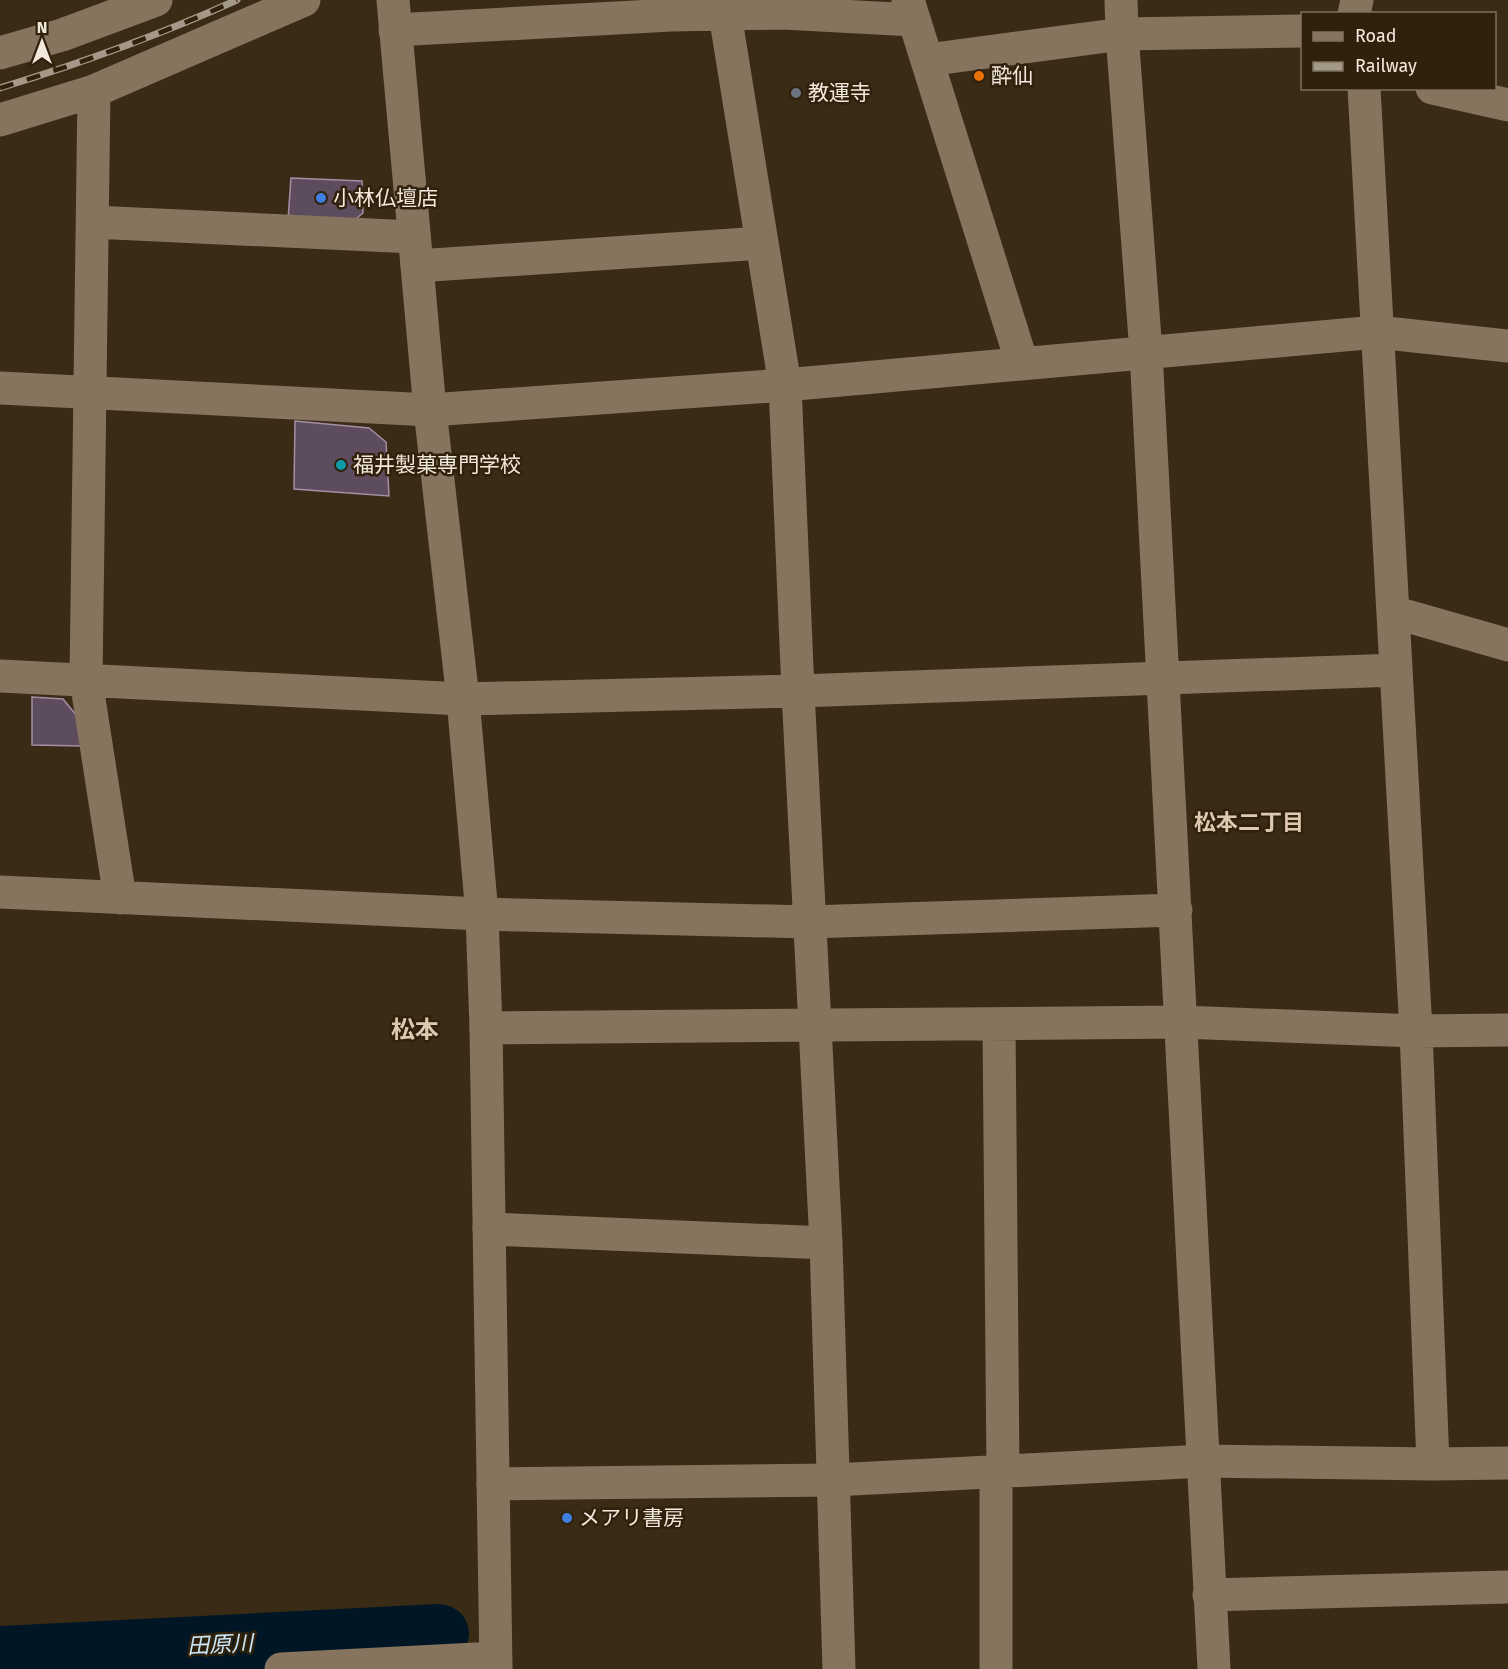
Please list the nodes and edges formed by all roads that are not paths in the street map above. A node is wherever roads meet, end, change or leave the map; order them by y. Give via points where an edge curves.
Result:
1 (156, 0) edge
2 (304, 0) edge
3 (1121, 0) edge
4 (781, 6) edge
5 (911, 10) edge
6 (725, 14) junction
7 (394, 15) edge
8 (1301, 31) edge
9 (1122, 34) junction
10 (0, 53) edge
11 (927, 60) junction
12 (1364, 90) edge
13 (1441, 90) edge
14 (94, 91) junction
15 (1508, 105) edge
16 (0, 120) edge
17 (93, 222) junction
18 (762, 243) junction
19 (415, 251) junction
20 (1377, 332) junction
21 (1508, 346) edge
22 (1146, 352) junction
23 (1022, 363) junction
24 (785, 385) junction
25 (0, 388) edge
26 (90, 392) junction
27 (430, 410) junction
28 (1393, 612) junction
29 (1508, 645) edge
30 (1396, 670) junction
31 (0, 676) edge
32 (1164, 678) junction
33 (86, 680) junction
34 (798, 691) junction
35 (463, 699) junction
36 (0, 892) edge
37 (120, 898) junction
38 (1176, 910) junction
39 (482, 915) junction
40 (809, 922) junction
41 (1182, 1022) junction
42 (999, 1025) junction
43 (814, 1026) junction
44 (486, 1028) junction
45 (1508, 1030) edge
46 (1416, 1031) junction
47 (489, 1229) junction
48 (826, 1242) junction
49 (1204, 1461) junction
50 (1508, 1463) edge
51 (1433, 1464) junction
52 (1000, 1471) junction
53 (833, 1480) junction
54 (493, 1484) junction
55 (1508, 1587) edge
56 (1209, 1595) junction
57 (496, 1664) edge
58 (281, 1669) edge
59 (839, 1669) edge
60 (996, 1669) edge
61 (1214, 1669) edge

1 - 10 street
2 - 14 street
3 - 9 street
4 - 5 street
4 - 6 street
5 - 11 street
6 - 7 street
6 - 18 street
7 - 19 street
8 - 9 street
9 - 11 street
9 - 22 street
11 - 23 street
12 - 20 street
13 - 15 street
14 - 16 street
14 - 17 street
17 - 19 street
17 - 26 street
18 - 19 street
18 - 24 street
19 - 27 street
20 - 21 street
20 - 22 street
20 - 28 street
22 - 23 street
22 - 32 street
23 - 24 street
24 - 27 street
24 - 34 street
25 - 26 street
26 - 27 street
26 - 33 street
27 - 35 street
28 - 29 street
28 - 30 street
30 - 32 street
30 - 46 street
31 - 33 street
32 - 34 street
32 - 38 street
33 - 35 street
33 - 37 street
34 - 35 street
34 - 40 street
35 - 39 street
36 - 37 street
37 - 39 street
38 - 40 street
38 - 41 street
39 - 40 street
39 - 44 street
40 - 43 street
41 - 42 street
41 - 46 street
41 - 49 street
42 - 43 street
42 - 52 street
43 - 44 street
43 - 48 street
44 - 47 street
45 - 46 street
46 - 51 street
47 - 48 street
47 - 54 street
48 - 53 street
49 - 51 street
49 - 52 street
49 - 56 street
50 - 51 street
52 - 53 street
52 - 60 street
53 - 54 street
53 - 59 street
54 - 57 street
55 - 56 street
56 - 61 street
57 - 58 street

